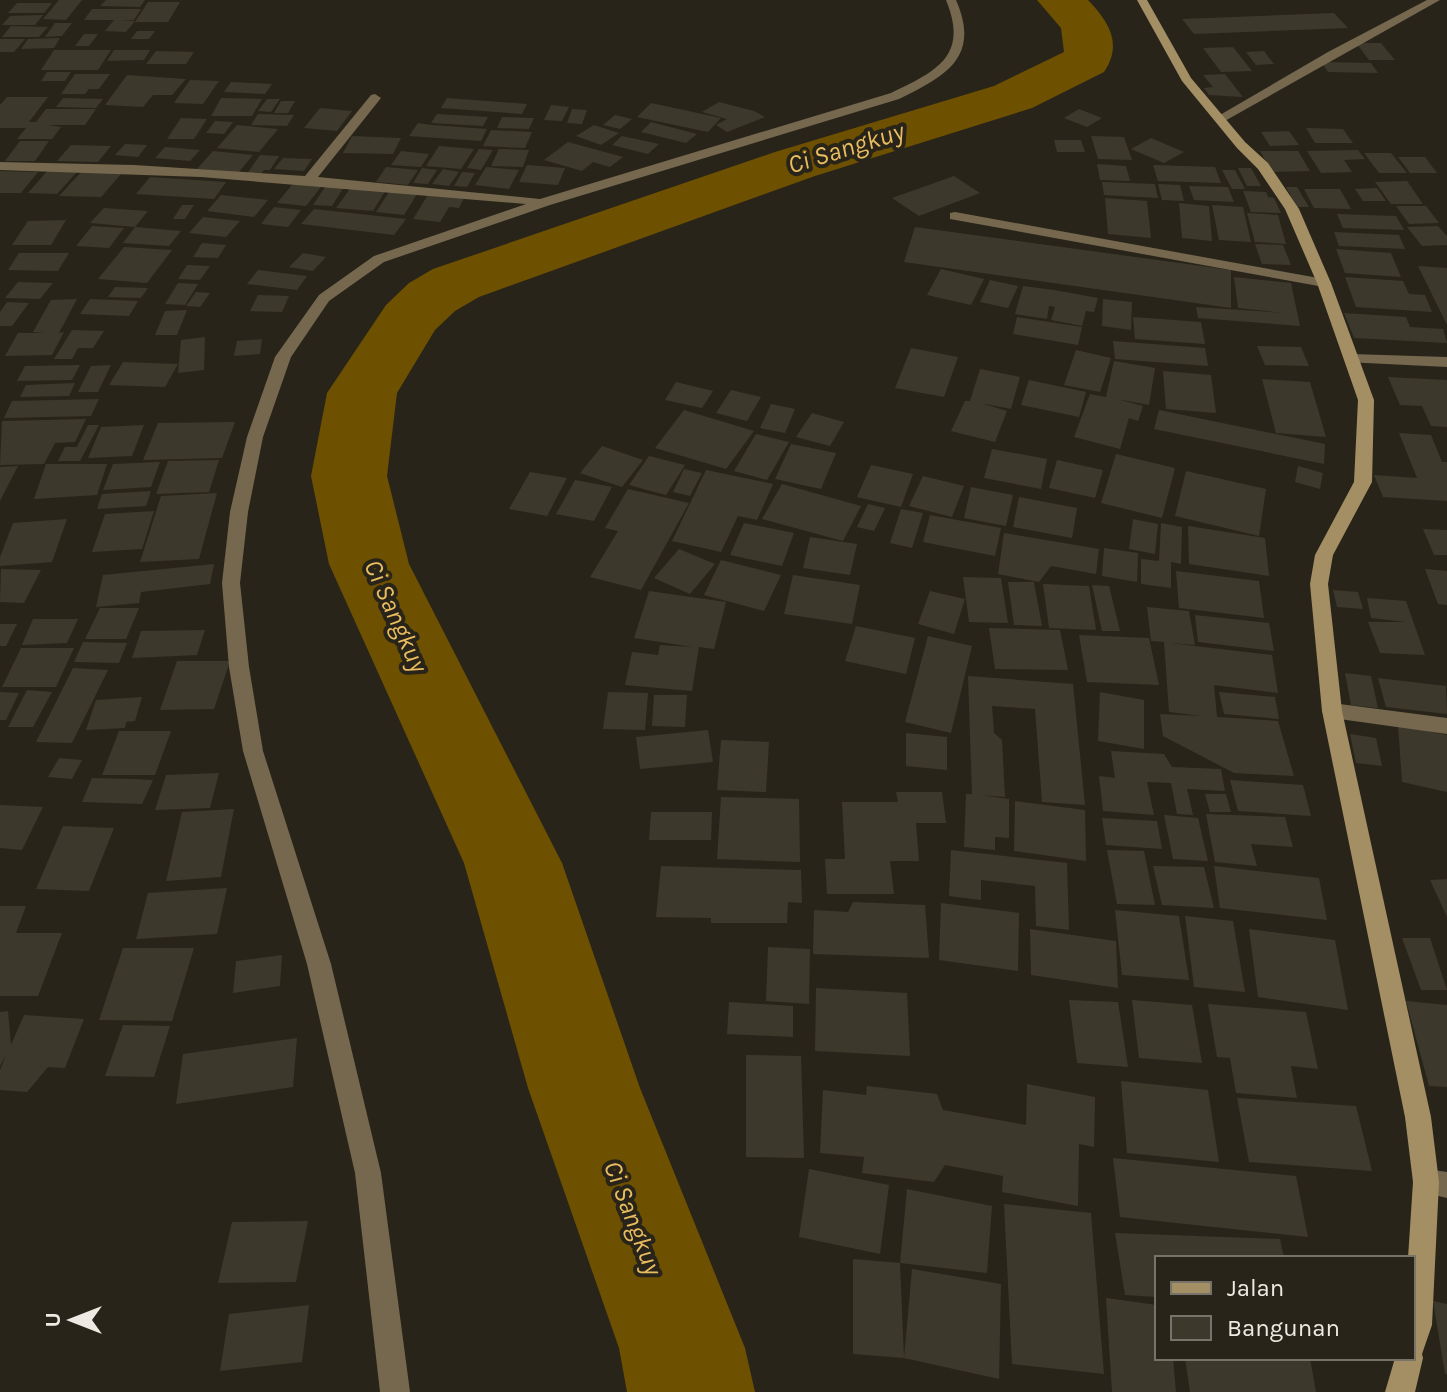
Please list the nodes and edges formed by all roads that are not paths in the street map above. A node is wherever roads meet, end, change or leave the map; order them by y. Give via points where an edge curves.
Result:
1 (951, 0) edge
2 (1142, 0) edge
3 (1435, 0) edge
4 (375, 98) dead end
5 (1219, 119) junction
6 (0, 166) edge
7 (310, 179) junction
8 (545, 202) junction
9 (955, 216) dead end
10 (1324, 283) junction
11 (1351, 359) junction
12 (1447, 362) edge
13 (1332, 711) junction
14 (1447, 726) edge
15 (1437, 1184) edge
16 (1415, 1336) edge
17 (1408, 1360) edge
18 (395, 1392) edge
19 (1400, 1392) edge

1 - 8 street via 959,15 962,43 954,59 924,82 895,96
2 - 5 street via 1186,79
3 - 5 street
4 - 7 street
5 - 10 street via 1279,187
6 - 7 street via 120,167
7 - 8 street
8 - 18 street via 379,259 324,298 283,357 255,437 239,512 231,583 253,751 319,964 368,1173
9 - 10 street
10 - 11 street
11 - 12 street
11 - 13 street via 1366,400 1367,444 1363,482 1324,555 1319,584
13 - 14 street
13 - 15 street via 1394,1014
15 - 16 street
17 - 19 street

